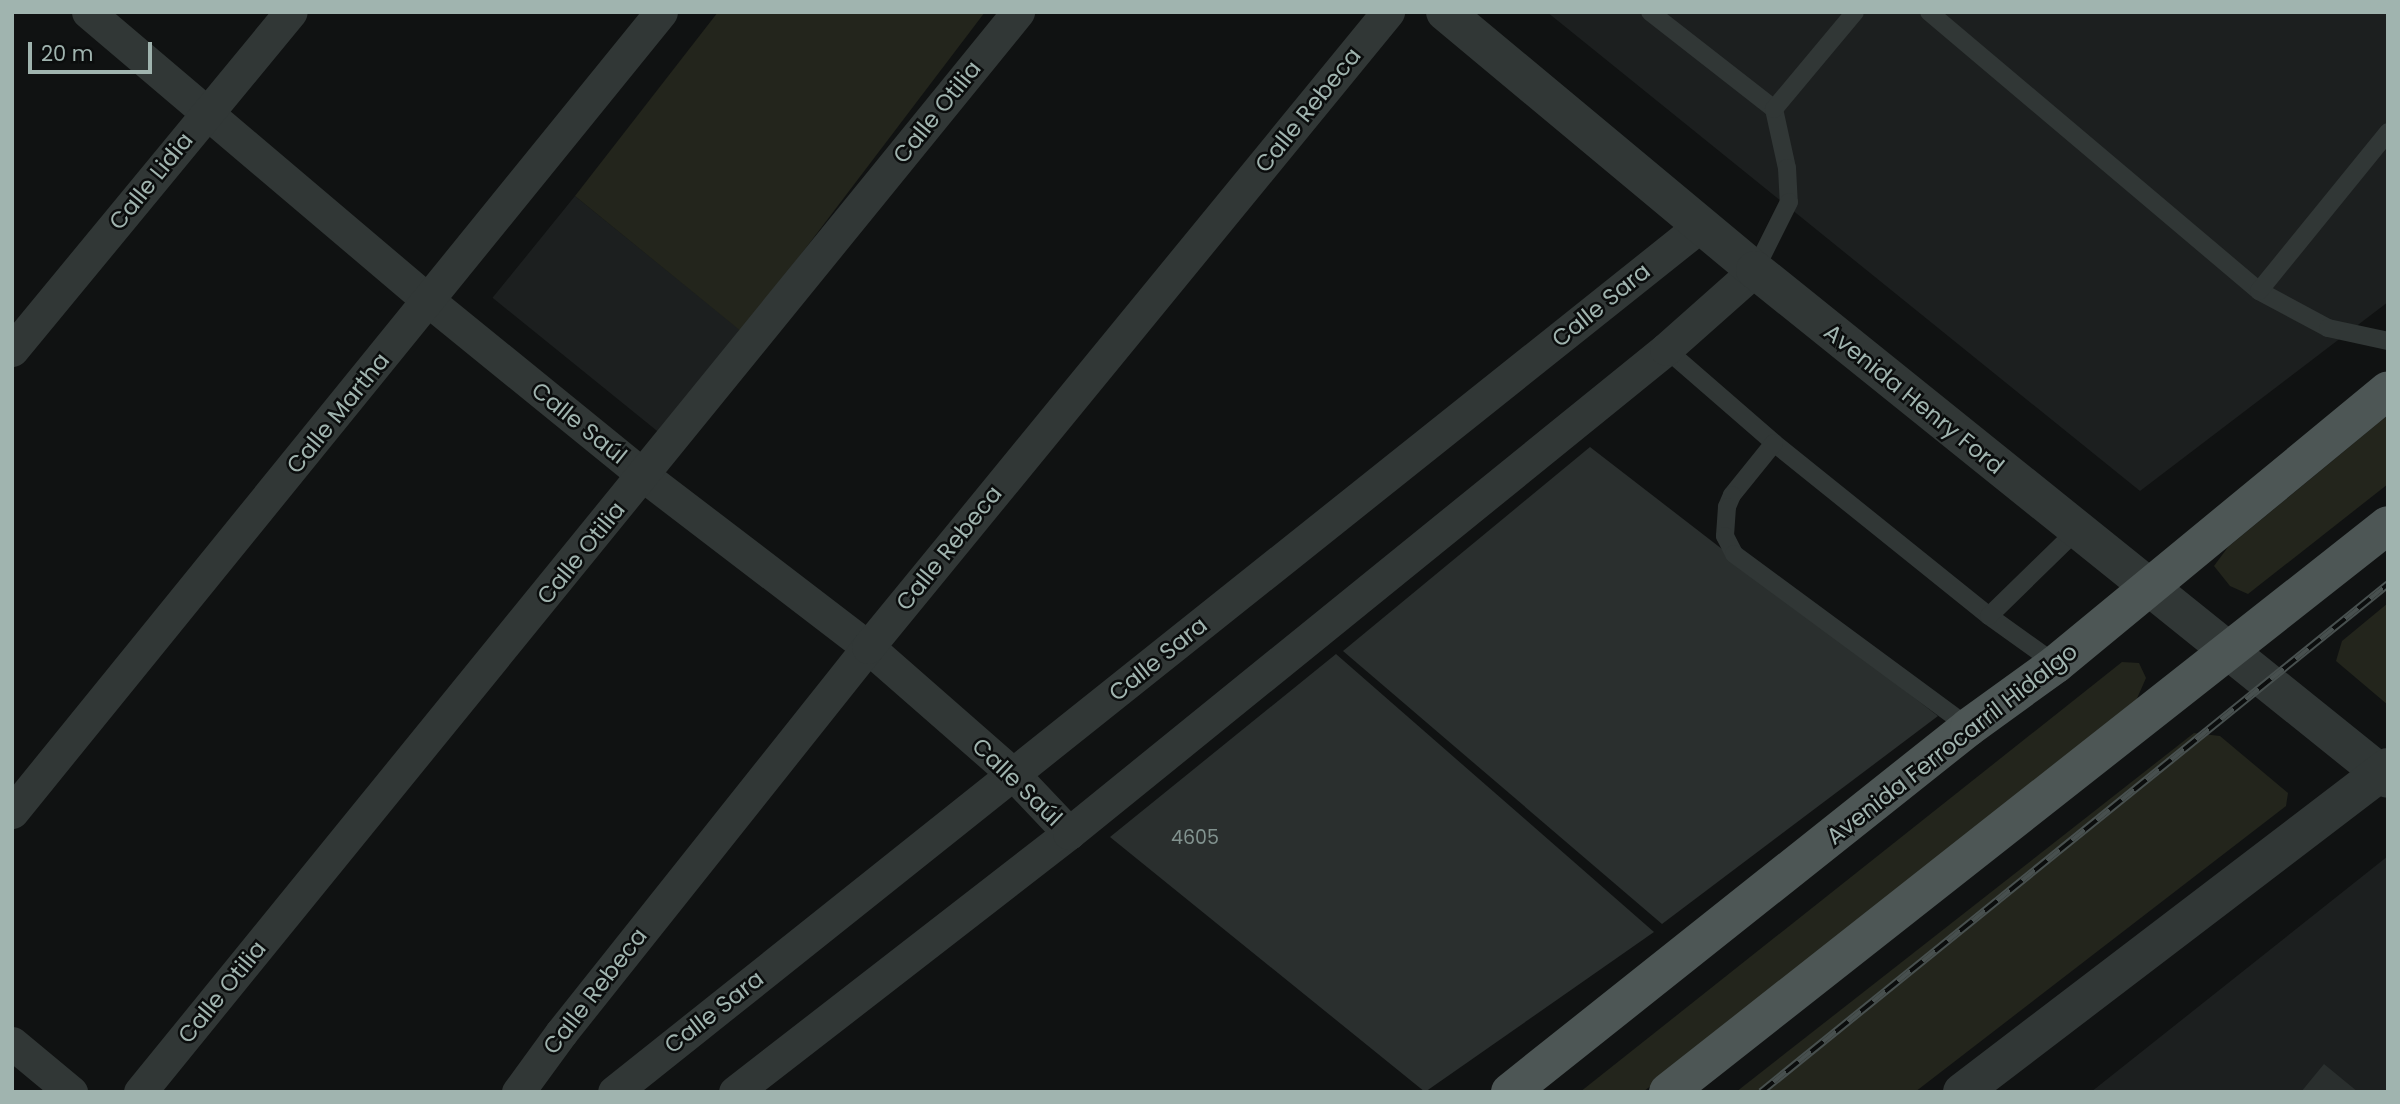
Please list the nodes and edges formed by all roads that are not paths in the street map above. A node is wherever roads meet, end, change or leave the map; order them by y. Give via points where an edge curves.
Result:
1 (88, 12) edge
2 (291, 12) edge
3 (662, 12) edge
4 (1018, 12) edge
5 (1388, 12) edge
6 (1445, 12) edge
7 (1650, 12) edge
8 (1855, 12) edge
9 (1929, 12) edge
10 (1774, 109) junction
11 (208, 112) junction
12 (2388, 132) edge
13 (1700, 226) junction
14 (1755, 270) junction
15 (2259, 291) junction
16 (429, 301) junction
17 (2388, 341) edge
18 (1666, 349) junction
19 (12, 350) edge
20 (2388, 390) edge
21 (1774, 443) junction
22 (644, 476) junction
23 (2388, 525) edge
24 (2077, 530) junction
25 (2149, 588) junction
26 (1989, 616) junction
27 (868, 647) junction
28 (2228, 652) junction
29 (2056, 664) junction
30 (1969, 727) junction
31 (2385, 773) edge
32 (1014, 775) junction
33 (12, 812) edge
34 (1069, 833) junction
35 (12, 1043) edge
36 (71, 1092) edge
37 (140, 1092) edge
38 (518, 1092) edge
39 (614, 1092) edge
40 (735, 1092) edge
41 (1510, 1092) edge
42 (1668, 1092) edge
43 (1962, 1092) edge

1 - 11 street, Calle Saúl
2 - 11 street, Calle Lidia
3 - 16 street, Calle Martha
4 - 22 street, Calle Otilia
5 - 27 street, Calle Rebeca
6 - 13 street, Avenida Henry Ford
7 - 10 lane
8 - 10 lane
9 - 15 lane
10 - 14 lane via 1787,168 1788,202
11 - 16 street, Calle Saúl
11 - 19 street, Calle Lidia
12 - 15 lane
13 - 14 street, Avenida Henry Ford
13 - 32 street, Calle Sara
14 - 18 street
14 - 24 street, Avenida Henry Ford
15 - 17 lane via 2328,328
16 - 22 street, Calle Saúl
16 - 33 street, Calle Martha
18 - 21 lane
18 - 34 street
20 - 25 main road, Avenida Ferrocarril Hidalgo
21 - 26 lane
21 - 30 lane via 1727,507 1725,536 1734,555
22 - 27 street, Calle Saúl
22 - 37 street, Calle Otilia
23 - 28 main road
24 - 25 street, Avenida Henry Ford
24 - 26 lane
25 - 28 street, Avenida Henry Ford
25 - 29 main road, Avenida Ferrocarril Hidalgo
26 - 29 lane
27 - 32 street, Calle Saúl
27 - 38 street, Calle Rebeca
28 - 31 street, Avenida Henry Ford
28 - 42 main road
29 - 30 main road, Avenida Ferrocarril Hidalgo
30 - 41 main road, Avenida Ferrocarril Hidalgo
31 - 43 street
32 - 34 street, Calle Saúl
32 - 39 street, Calle Sara
34 - 40 street
35 - 36 street

